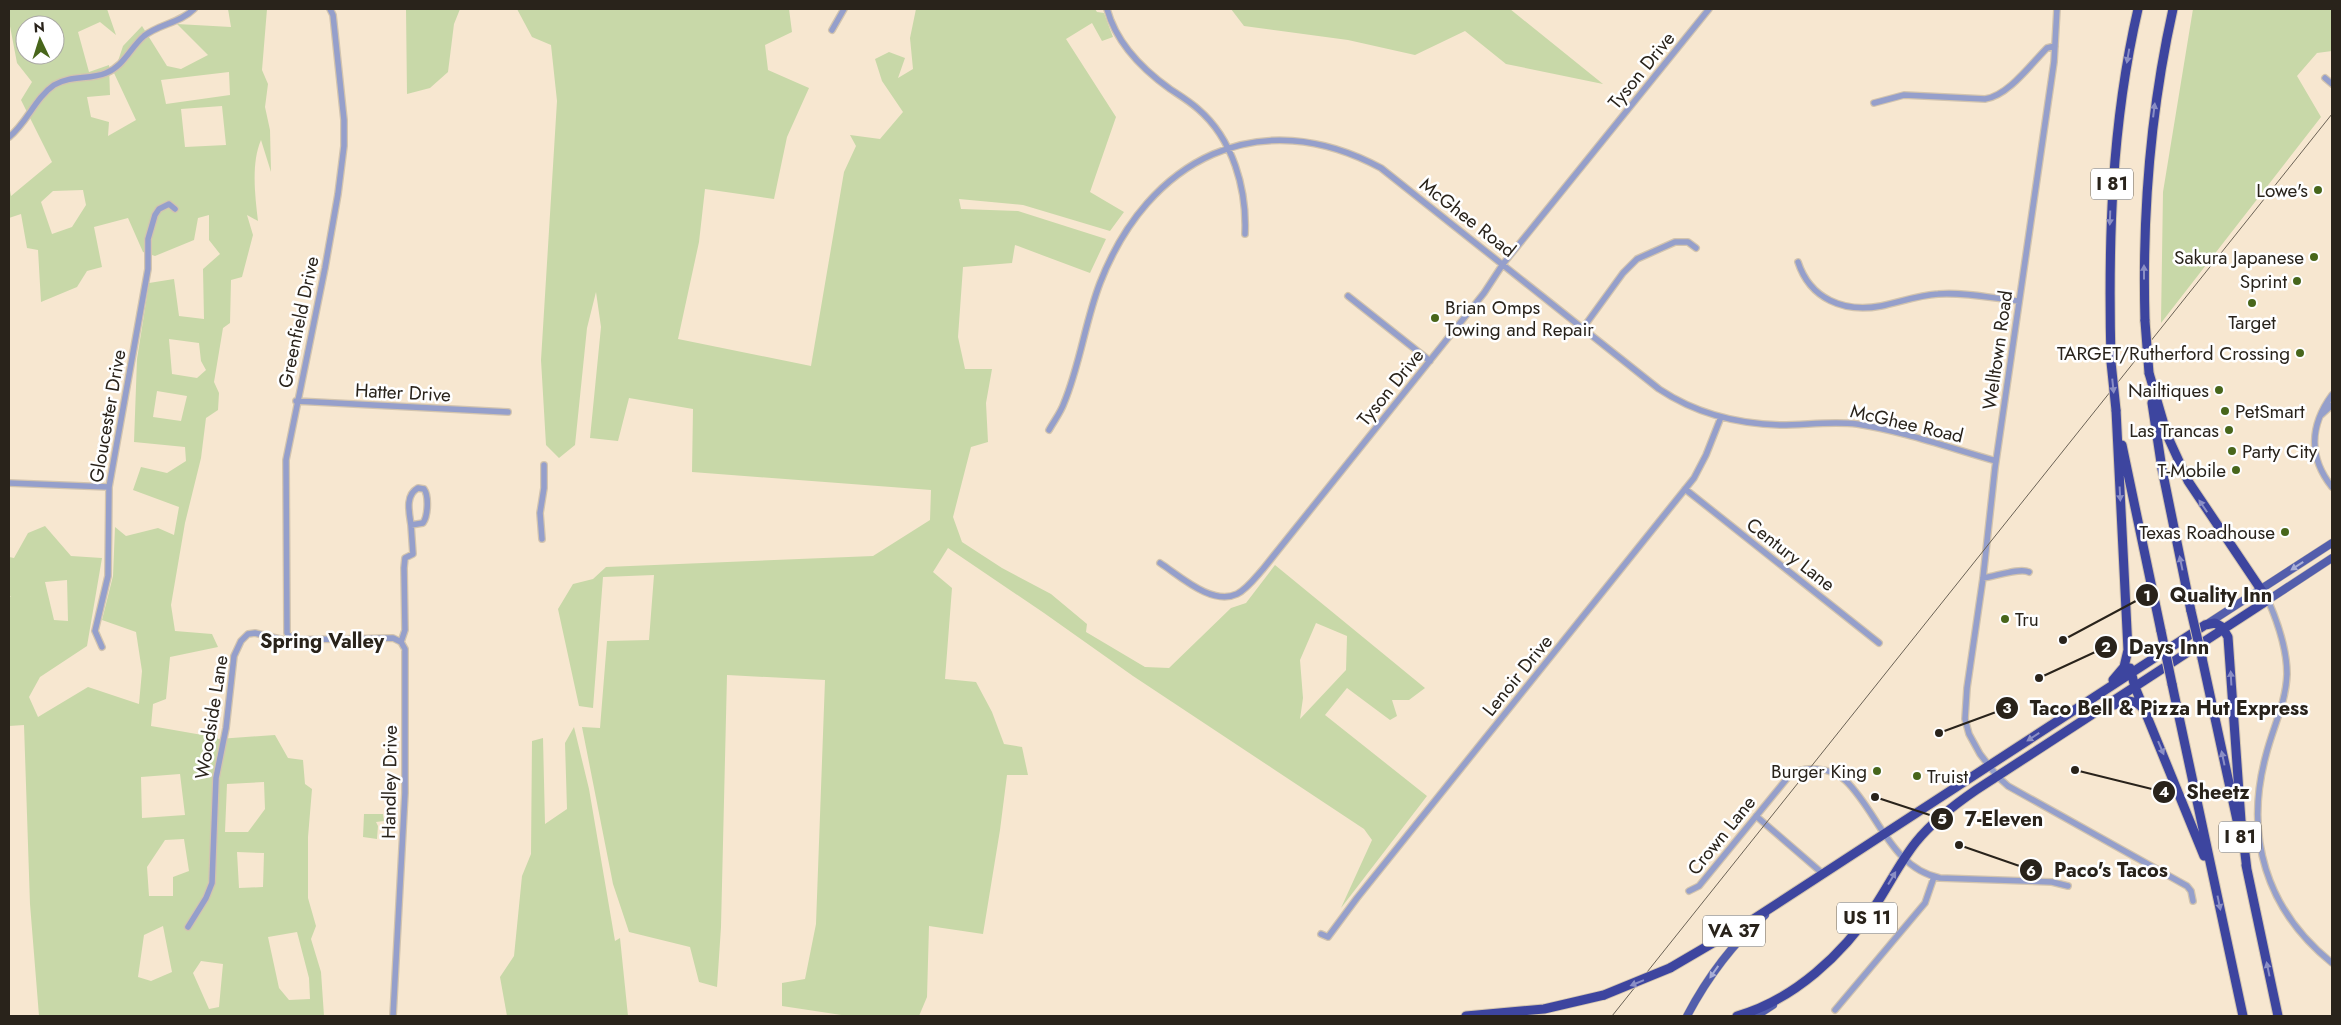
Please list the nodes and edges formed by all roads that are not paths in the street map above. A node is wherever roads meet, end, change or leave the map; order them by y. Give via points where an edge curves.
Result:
1 (194, 9) edge
2 (330, 9) edge
3 (844, 9) edge
4 (1107, 9) edge
5 (1709, 9) edge
6 (2057, 9) edge
7 (2138, 9) edge
8 (2173, 9) edge
9 (832, 30) dead end
10 (2055, 46) junction
11 (2325, 78) dead end
12 (2332, 84) edge
13 (1874, 103) dead end
14 (9, 137) edge
15 (1228, 148) junction
16 (175, 209) dead end
17 (1245, 234) dead end
18 (1696, 248) dead end
19 (1798, 262) dead end
20 (1503, 264) junction
21 (1348, 296) dead end
22 (2018, 301) junction
23 (1583, 328) junction
24 (1430, 362) junction
25 (2149, 373) junction
26 (2332, 395) edge
27 (296, 401) junction
28 (2332, 405) edge
29 (2116, 410) junction
30 (508, 412) dead end
31 (2321, 415) junction
32 (1721, 417) junction
33 (1050, 430) dead end
34 (1996, 461) junction
35 (544, 465) dead end
36 (9, 483) edge
37 (109, 487) junction
38 (2332, 487) edge
39 (1685, 488) junction
40 (411, 525) junction
41 (542, 539) dead end
42 (2332, 543) edge
43 (2332, 558) edge
44 (1160, 563) dead end
45 (2029, 572) dead end
46 (1982, 578) junction
47 (2261, 589) junction
48 (2268, 600) junction
49 (2239, 618) junction
50 (2206, 625) junction
51 (2224, 629) junction
52 (293, 640) junction
53 (401, 642) junction
54 (1879, 643) dead end
55 (102, 647) dead end
56 (2128, 650) junction
57 (2230, 658) junction
58 (2131, 673) junction
59 (2135, 686) junction
60 (2089, 700) junction
61 (2099, 710) junction
62 (2146, 712) junction
63 (1988, 766) junction
64 (1996, 776) junction
65 (1756, 816) junction
66 (1883, 833) junction
67 (1904, 858) junction
68 (2247, 870) junction
69 (1822, 873) junction
70 (1934, 877) junction
71 (2214, 879) junction
72 (2068, 886) dead end
73 (1796, 890) junction
74 (1689, 891) dead end
75 (2193, 901) dead end
76 (188, 927) dead end
77 (1321, 934) dead end
78 (2332, 963) edge
79 (1819, 970) junction
80 (1835, 1010) dead end
81 (393, 1016) edge
82 (1466, 1016) edge
83 (1687, 1016) edge
84 (1738, 1016) edge
85 (1756, 1016) edge
86 (2243, 1016) edge
87 (2278, 1016) edge

1 - 14 street via 149,32 109,72 69,79 53,86
2 - 27 street, Greenfield Drive via 334,15 344,120 343,160
3 - 9 street
4 - 15 street via 1116,33 1132,54 1157,79 1206,116
5 - 20 street, Tyson Drive
6 - 10 street, Welltown Road
7 -> 29 highway, I 81, bridge via 2120,102 2113,163 2109,256 2111,362
25 -> 8 highway, I 81, bridge via 2144,235 2148,160
10 - 13 street via 2047,48 1996,97 1904,95
10 - 22 street, Welltown Road
11 - 12 street
15 - 17 street via 1241,187
15 - 20 street, McGhee Road via 1264,141 1302,140 1350,153 1381,168
15 - 33 street, McGhee Road via 1200,160 1165,184 1123,237 1100,283 1064,404
16 - 37 street, Gloucester Drive via 169,204 157,212 148,239 148,269
18 - 23 street via 1688,242 1675,242 1637,259 1622,273
19 - 22 street via 1805,278 1818,294 1850,306 1881,306 1943,293
20 - 23 street, McGhee Road
20 - 24 street, Tyson Drive
21 - 24 street
22 - 34 street, Welltown Road
23 - 32 street, McGhee Road via 1670,396 1692,408
24 - 44 street, Tyson Drive via 1241,592 1227,597 1210,595
47 -> 25 highway via 2188,481 2167,435
68 -> 25 highway, I 81, bridge via 2162,470
26 - 31 street
27 - 30 street, Hatter Drive
27 - 52 street, Greenfield Drive via 285,483 287,633
28 - 31 street
29 -> 56 highway
29 - 71 highway, I 81, bridge
31 - 38 street via 2315,452 2321,472
32 - 34 street, McGhee Road via 1776,424 1828,422 1858,425
32 - 39 street, Lenoir Drive via 1706,455
34 - 46 street, Welltown Road
35 - 41 street via 540,512
36 - 37 street
37 - 55 street, Gloucester Drive via 108,576 95,631
39 - 54 street, Century Lane
39 - 77 street, Lenoir Drive via 1328,937
40 - 40 street via 409,503 413,491 422,488 427,493 426,518 423,523
40 - 53 street, Handley Drive via 412,554 404,561 405,630
42 -> 47 main road
43 - 48 main road, US 11
45 - 46 street via 2022,570
46 - 63 street, Welltown Road via 1965,715 1971,739
47 - 48 highway
47 - 50 main road
48 - 49 highway, US 11
48 - 78 street via 2282,639 2286,675 2282,705 2266,752 2259,786 2258,837 2268,877 2286,913 2310,944
49 - 51 highway, US 11
49 - 57 highway via 2231,632
50 - 51 highway via 2215,623
50 - 58 highway
51 - 57 highway
51 - 59 highway, US 11
52 - 53 street, Woodside Lane via 393,638
52 - 76 street, Woodside Lane via 252,633 241,640 236,650 215,786 214,874 206,898
53 - 81 street, Handley Drive via 405,649 405,793
56 - 58 highway
56 - 60 highway via 2122,671
68 -> 57 highway
58 - 59 highway
58 - 60 highway
59 - 61 highway, US 11
59 - 62 highway
60 -> 63 highway
61 - 62 highway via 2130,701 2138,703
61 - 64 highway, US 11
62 -> 71 highway
63 - 64 street, Welltown Road
63 - 66 highway
64 - 67 highway, US 11 via 1947,811
64 - 75 street, Welltown Road via 2017,792 2187,886
65 - 66 street, Crown Lane via 1790,776 1802,770 1819,769 1847,781
65 - 69 street
65 - 74 street, Crown Lane via 1699,886
66 - 67 street, Crown Lane
66 - 69 highway
67 - 70 street, Crown Lane
79 -> 67 highway, US 11 via 1856,932
87 -> 68 highway, I 81
69 - 73 highway
70 - 72 street via 2052,882
70 - 80 street via 1925,903
71 -> 86 highway, I 81
73 -> 82 highway, VA 37, bridge via 1722,939 1670,968 1604,995 1536,1010
73 -> 83 main road via 1734,946
79 - 84 highway via 1776,999
79 - 85 main road, US 11

